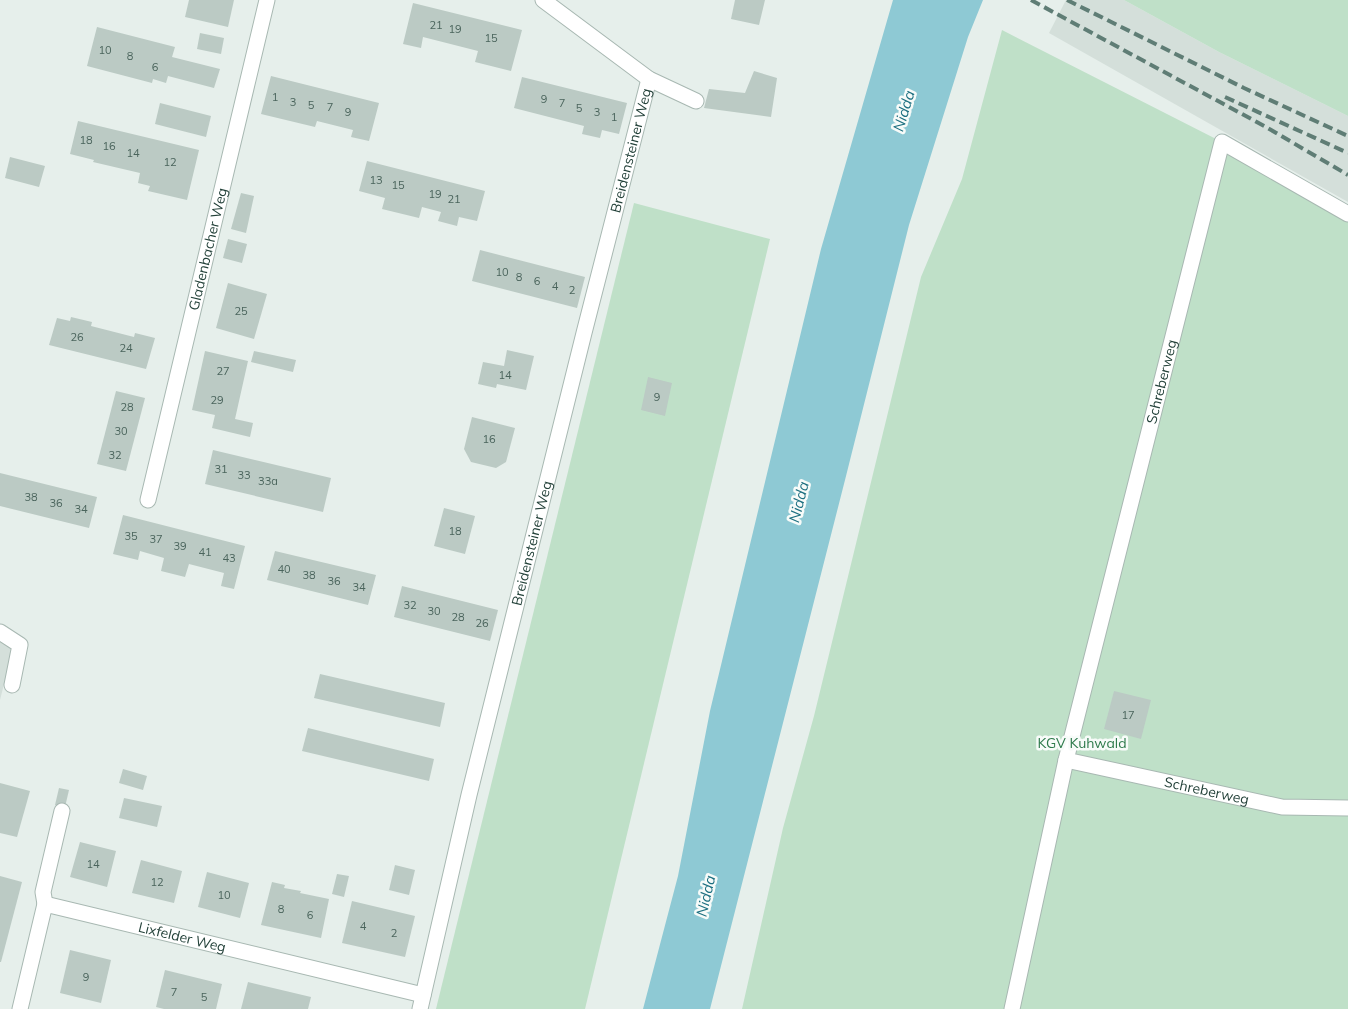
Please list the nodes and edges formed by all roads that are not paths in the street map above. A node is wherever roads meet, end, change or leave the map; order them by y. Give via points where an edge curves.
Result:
1 (267, 0) edge
2 (543, 0) edge
3 (649, 79) junction
4 (696, 101) dead end
5 (1348, 214) edge
6 (148, 500) dead end
7 (0, 632) edge
8 (12, 685) dead end
9 (1066, 760) junction
10 (1348, 808) edge
11 (62, 811) dead end
12 (45, 904) junction
13 (422, 1002) edge
14 (20, 1009) edge
15 (1012, 1009) edge

1 - 6 street, Gladenbacher Weg
2 - 3 street
3 - 4 street
3 - 13 street, Breidensteiner Weg via 472,786
5 - 9 street, Schreberweg via 1222,142
7 - 8 street via 20,645
9 - 10 street, Schreberweg via 1282,807
9 - 15 street, Schreberweg
11 - 12 street via 43,892
12 - 13 street, Lixfelder Weg
12 - 14 street

